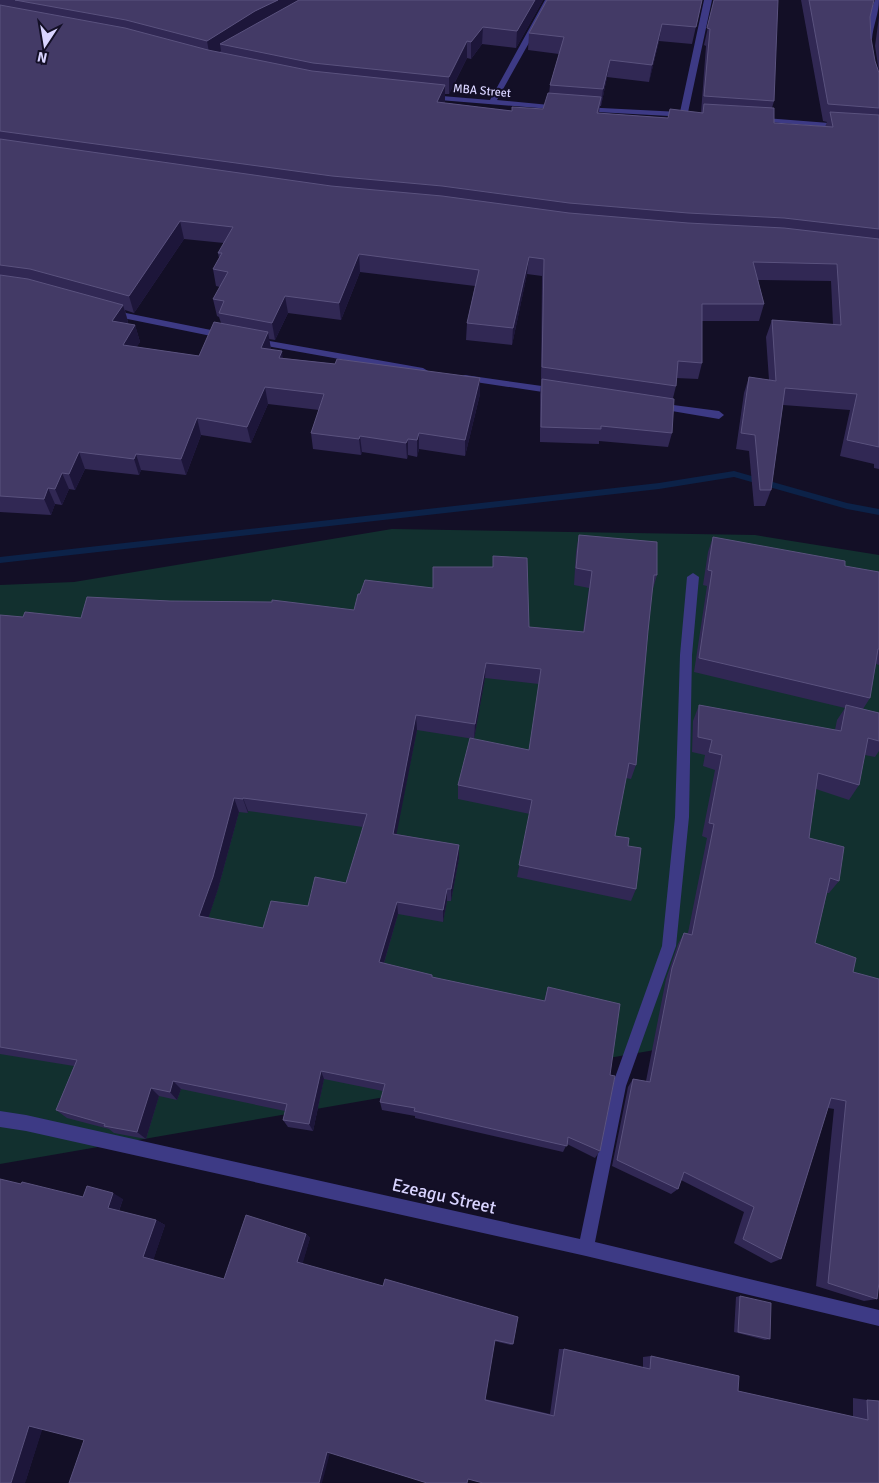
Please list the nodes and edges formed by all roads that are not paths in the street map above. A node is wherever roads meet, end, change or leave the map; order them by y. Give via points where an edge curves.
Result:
1 (550, 0) edge
2 (708, 0) edge
3 (879, 0) edge
4 (868, 45) edge
5 (423, 97) edge
6 (492, 103) junction
7 (683, 115) junction
8 (692, 116) edge
9 (748, 119) edge
10 (851, 126) edge
11 (101, 310) edge
12 (438, 373) edge
13 (458, 377) edge
14 (565, 392) edge
15 (652, 405) edge
16 (719, 415) dead end
17 (693, 577) dead end
18 (0, 1119) edge
19 (586, 1248) junction
20 (879, 1318) edge

1 - 6 street
2 - 7 street
3 - 4 street via 870,23
5 - 6 street, MBA Street
6 - 7 street, MBA Street
7 - 8 street, MBA Street
9 - 10 street
11 - 12 street
13 - 14 street
15 - 16 street
17 - 19 street via 686,655 682,817 669,946 619,1086
18 - 19 street, Ezeagu Street
19 - 20 street, Ezeagu Street

